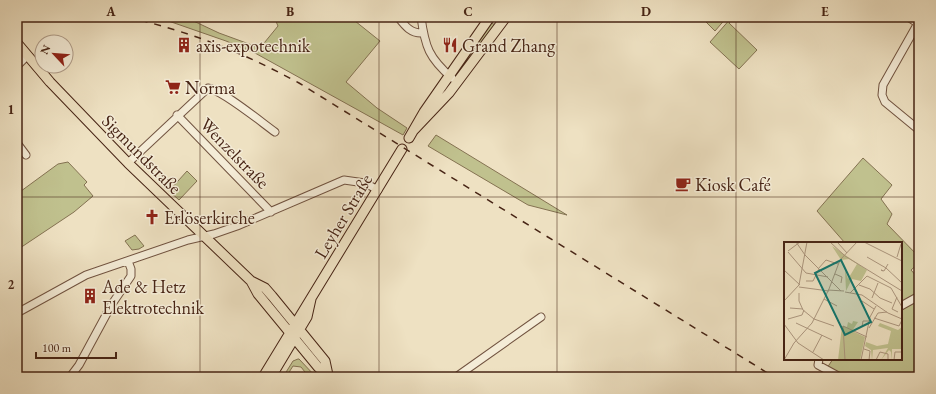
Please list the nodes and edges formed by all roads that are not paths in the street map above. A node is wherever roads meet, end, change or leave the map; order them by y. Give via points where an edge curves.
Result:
1 (398, 17) edge
2 (420, 17) edge
3 (490, 17) edge
4 (506, 17) edge
5 (908, 17) edge
6 (919, 23) edge
7 (423, 33) junction
8 (17, 43) edge
9 (27, 56) junction
10 (17, 66) edge
11 (449, 76) junction
12 (456, 82) junction
13 (177, 115) junction
14 (919, 130) edge
15 (275, 132) dead end
16 (17, 143) edge
17 (402, 149) dead end
18 (26, 154) dead end
19 (128, 163) junction
20 (378, 190) junction
21 (271, 212) junction
22 (204, 236) junction
23 (128, 261) junction
24 (251, 280) junction
25 (919, 296) edge
26 (902, 305) edge
27 (17, 313) edge
28 (541, 317) dead end
29 (297, 326) junction
30 (292, 335) junction
31 (818, 362) edge
32 (329, 376) edge
33 (70, 377) edge
34 (263, 377) edge
35 (271, 377) edge
36 (456, 377) edge
37 (840, 377) edge

1 - 7 street via 416,34
2 - 7 street
3 - 11 main road
4 - 12 main road
5 - 6 street
6 - 14 street via 883,85 882,94 885,102
7 - 11 street via 430,56
8 - 9 main road, Sigmundstraße
9 - 10 street
9 - 19 main road, Sigmundstraße
11 - 12 street
11 - 12 main road via 411,135
13 - 15 street via 205,90 211,88
13 - 19 street
13 - 21 street, Wenzelstraße
16 - 18 street
17 - 20 main road, Leyher Straße
19 - 22 main road, Sigmundstraße
20 - 21 street via 365,183 344,180
20 - 29 main road, Leyher Straße
21 - 22 street via 225,231
22 - 23 street
22 - 24 main road, Sigmundstraße
23 - 27 street via 74,280
23 - 33 street via 131,276
24 - 29 main road, Sigmundstraße via 265,288
24 - 30 main road, Sigmundstraße via 258,294
25 - 26 street
28 - 36 street
29 - 30 main road, Leyher Straße
29 - 32 main road, Sigmundstraße via 325,361
30 - 32 main road, Sigmundstraße via 318,367
30 - 34 main road, Leyher Straße
30 - 35 main road, Leyher Straße
31 - 37 street

